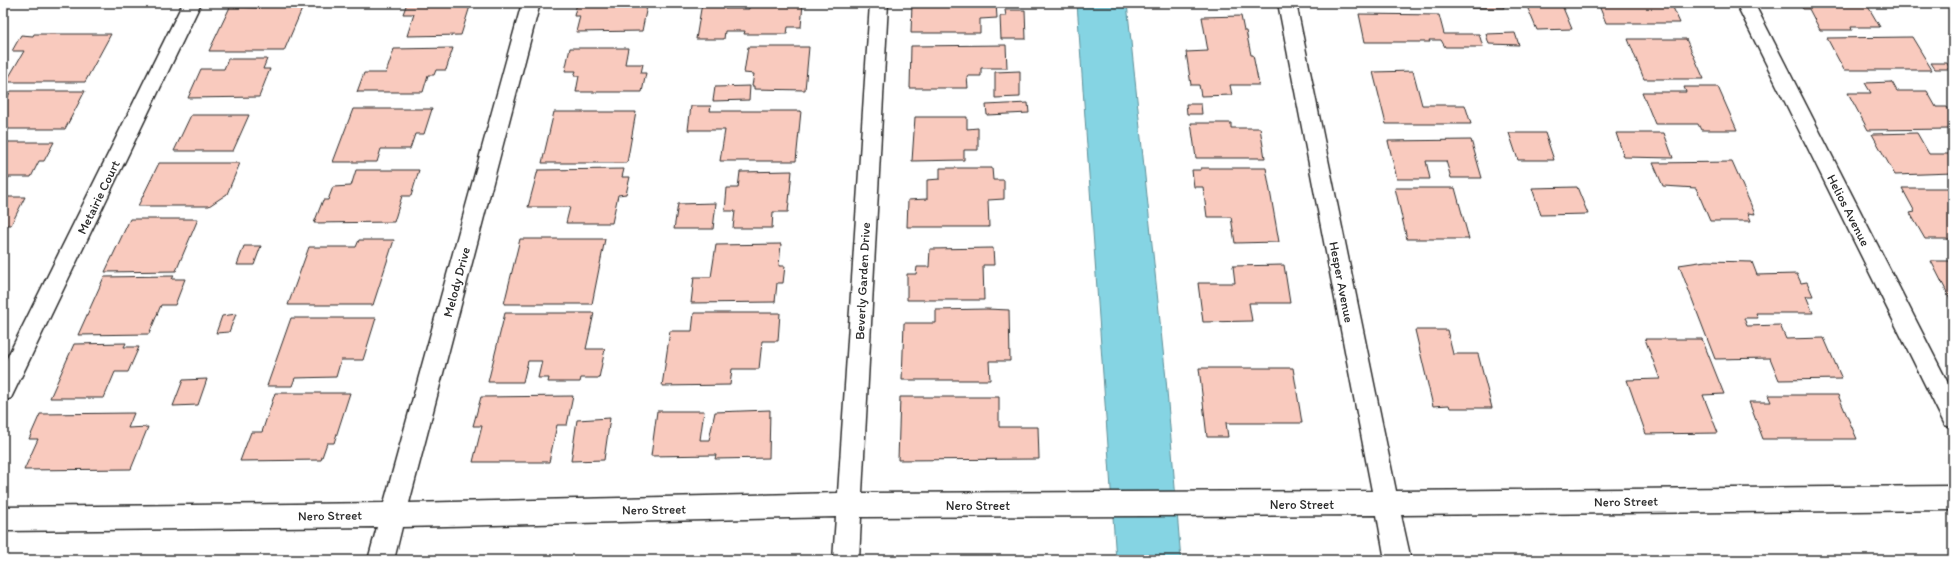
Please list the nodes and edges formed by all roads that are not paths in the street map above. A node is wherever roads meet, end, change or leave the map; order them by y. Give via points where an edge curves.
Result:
1 (192, 3) edge
2 (531, 3) edge
3 (879, 3) edge
4 (1287, 3) edge
5 (1745, 3) edge
6 (3, 390) edge
7 (1953, 417) edge
8 (1953, 498) edge
9 (1387, 503) junction
10 (849, 505) junction
11 (393, 515) junction
12 (3, 519) edge
13 (381, 560) edge
14 (846, 560) edge
15 (1398, 560) edge

1 - 6 street, Metairie Court
2 - 11 street, Melody Drive
3 - 10 street, Beverly Garden Drive
4 - 9 street, Hesper Avenue
5 - 7 street, Helios Avenue
8 - 9 street, Nero Street
9 - 10 street, Nero Street
9 - 15 street, Hesper Avenue
10 - 11 street, Nero Street
10 - 14 street, Beverly Garden Drive
11 - 12 street, Nero Street
11 - 13 street, Melody Drive

